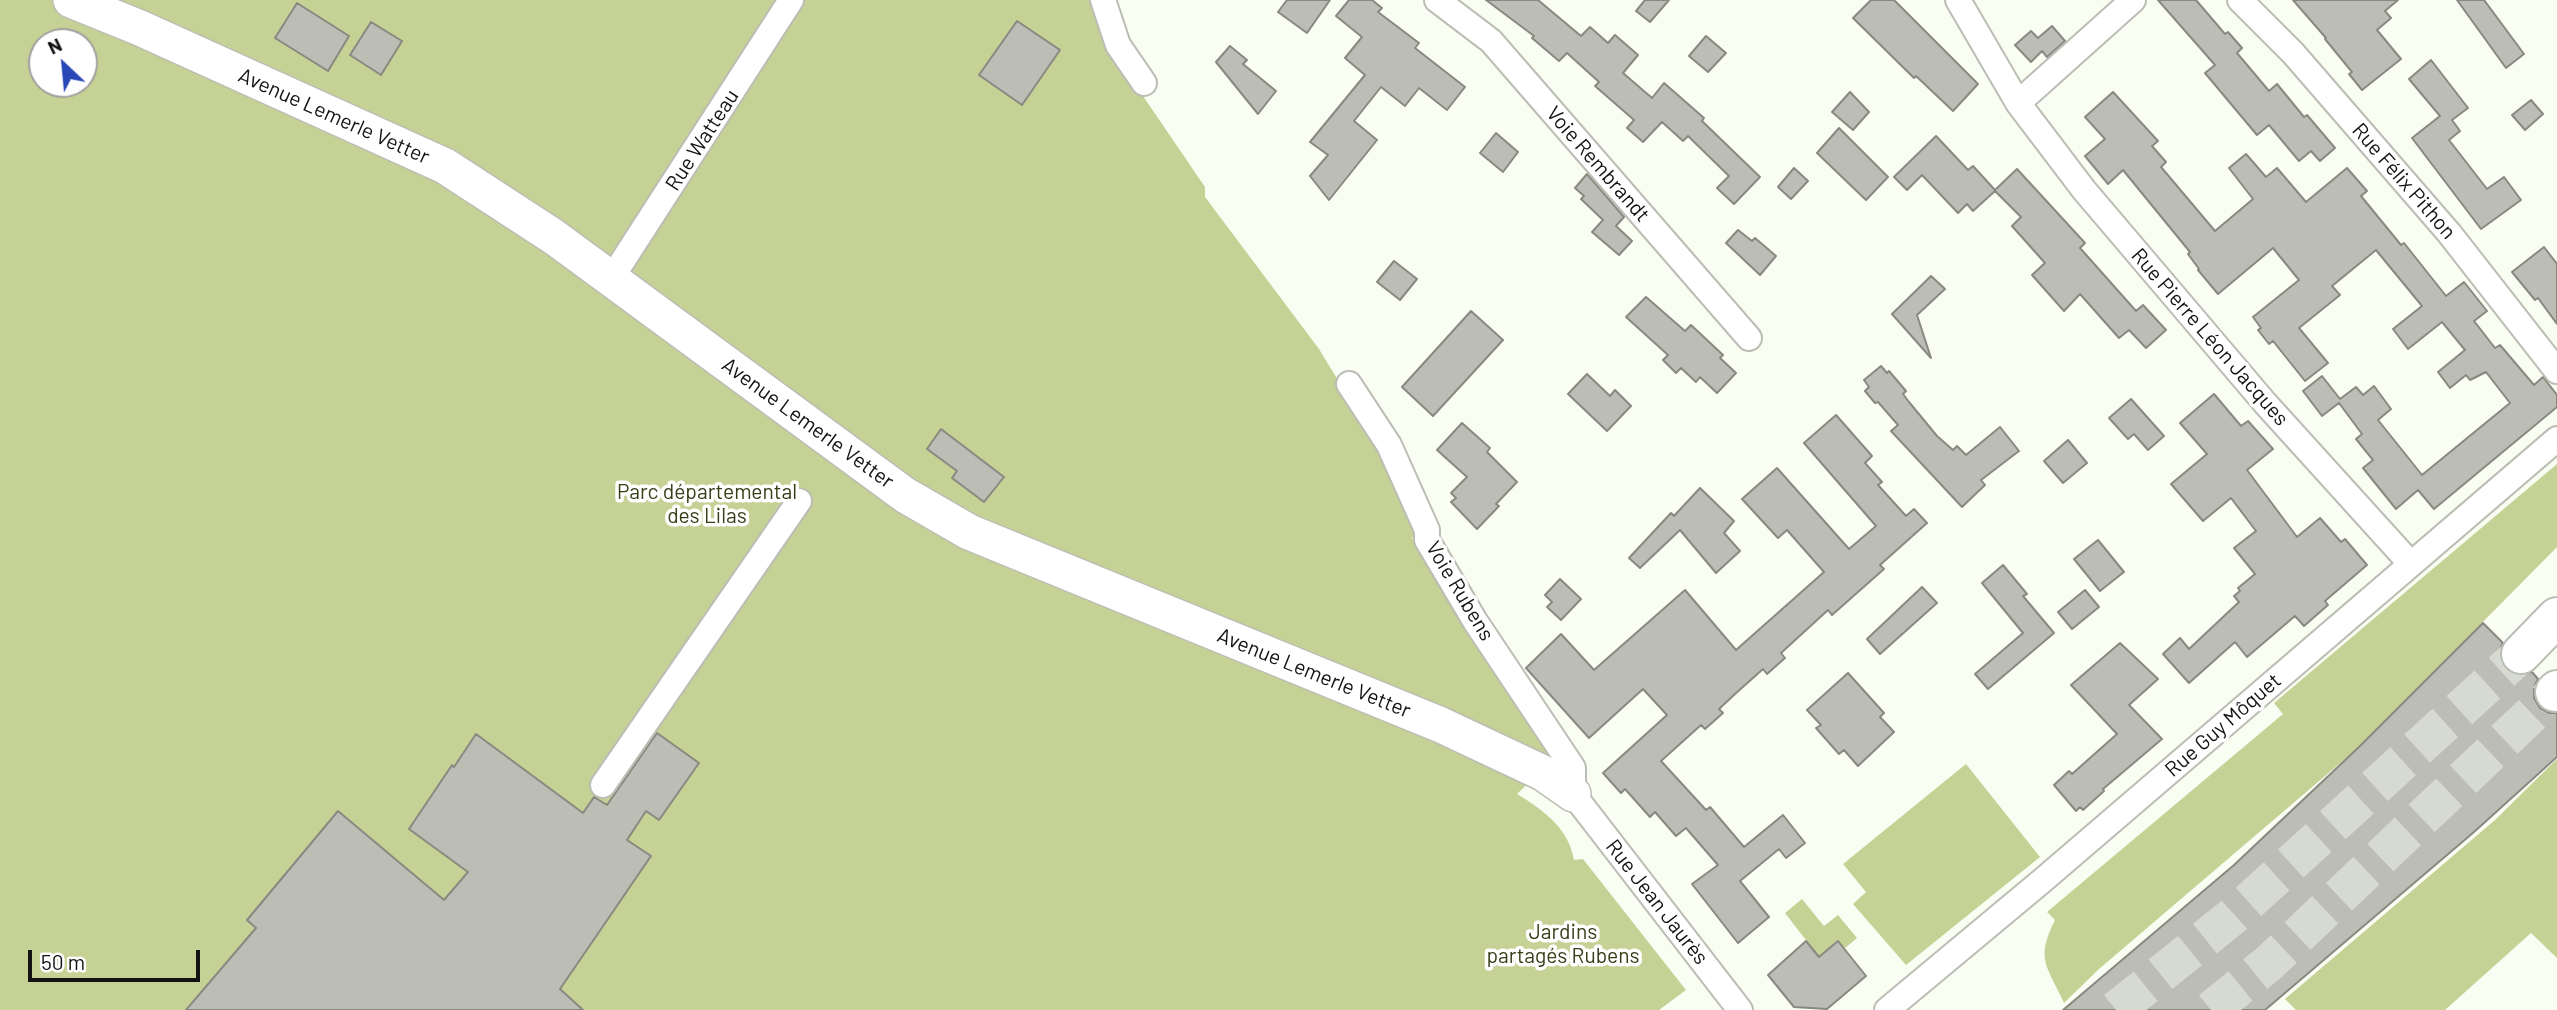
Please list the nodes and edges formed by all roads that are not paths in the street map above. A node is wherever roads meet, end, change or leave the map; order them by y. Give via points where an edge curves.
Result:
1 (71, 0) edge
2 (792, 0) edge
3 (1102, 0) edge
4 (1437, 0) edge
5 (1958, 0) edge
6 (2133, 0) edge
7 (2240, 0) edge
8 (1144, 83) dead end
9 (2018, 103) junction
10 (611, 279) junction
11 (1749, 338) dead end
12 (2557, 371) edge
13 (1349, 384) dead end
14 (2557, 439) edge
15 (799, 501) dead end
16 (2410, 564) junction
17 (2557, 617) edge
18 (2521, 654) tunnel mouth
19 (603, 785) dead end
20 (1573, 794) junction
21 (1740, 1010) edge
22 (1887, 1010) edge

1 - 10 street, Avenue Lemerle Vetter via 446,166
2 - 10 street, Rue Watteau
3 - 8 street via 1118,46
4 - 11 street, Voie Rembrandt via 1491,41
5 - 9 street, Rue Pierre Léon Jacques
6 - 9 street
7 - 12 street, Rue Félix Pithon via 2293,53 2449,233
9 - 16 street, Rue Pierre Léon Jacques via 2084,190 2252,389
10 - 20 street, Avenue Lemerle Vetter via 905,495 968,532 1441,725 1543,773
13 - 20 street, Voie Rubens via 1389,444 1427,530 1427,540 1573,768
14 - 16 street, Rue Guy Môquet
15 - 19 street
16 - 22 street, Rue Guy Môquet
17 - 18 highway
20 - 21 street, Rue Jean Jaurès

